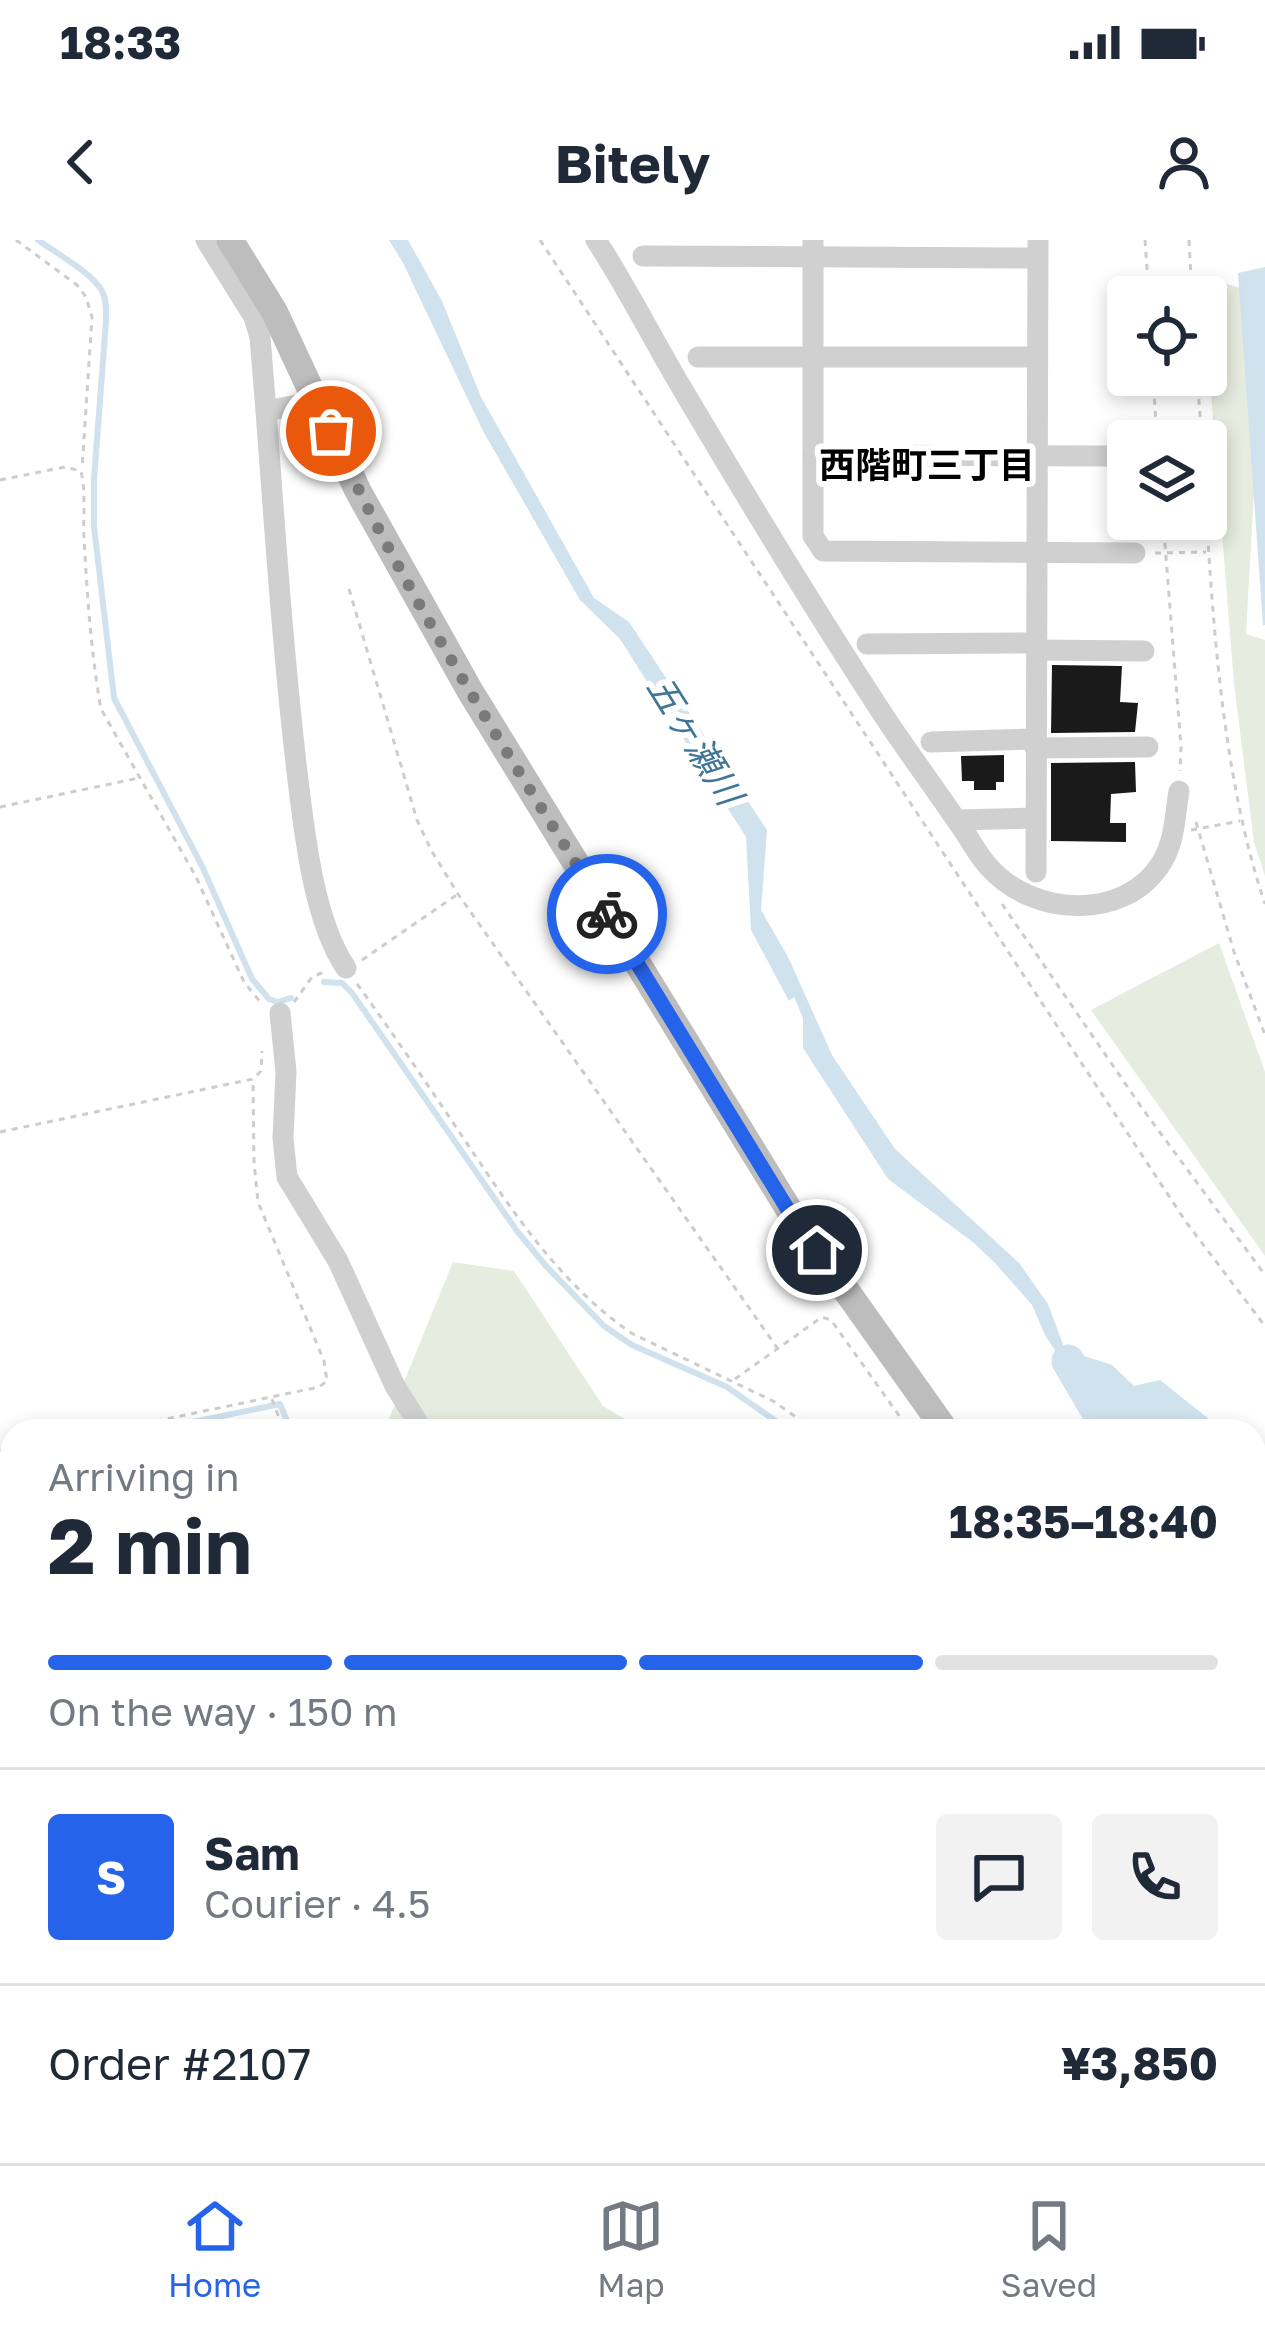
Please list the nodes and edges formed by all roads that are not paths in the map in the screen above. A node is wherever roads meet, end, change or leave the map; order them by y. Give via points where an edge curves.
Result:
1 (206, 240) edge
2 (230, 240) edge
3 (596, 240) edge
4 (813, 248) edge
5 (1037, 249) edge
6 (644, 256) dead end
7 (698, 356) dead end
8 (813, 356) junction
9 (1037, 357) junction
10 (318, 400) junction
11 (266, 411) junction
12 (813, 454) junction
13 (1036, 455) junction
14 (1107, 456) edge
15 (1036, 552) junction
16 (1136, 554) road end
17 (867, 644) dead end
18 (1035, 647) junction
19 (1144, 651) dead end
20 (931, 742) dead end
21 (1035, 744) junction
22 (1148, 747) dead end
23 (1186, 794) road end
24 (1035, 818) junction
25 (957, 820) junction
26 (1036, 872) dead end
27 (346, 968) road end
28 (273, 1010) road end
29 (415, 1419) edge
30 (937, 1419) edge

1 - 11 street via 254,317
2 - 10 street
3 - 25 street via 780,554
4 - 5 street
4 - 6 street
4 - 8 street
5 - 9 street
7 - 8 street
8 - 9 street
8 - 12 street
9 - 13 street
10 - 11 street
10 - 30 street via 358,491 470,692 790,1213
11 - 27 street via 305,842
12 - 13 street
12 - 15 street via 813,536 823,551
13 - 14 street
13 - 15 street
15 - 16 street
15 - 18 street
17 - 18 street
18 - 19 street
18 - 21 street
20 - 21 street
21 - 22 street
21 - 24 street
23 - 25 street via 1162,862 1127,895 1103,903 1038,901 990,869
24 - 25 street
24 - 26 street
28 - 29 street via 286,1072 287,1178

